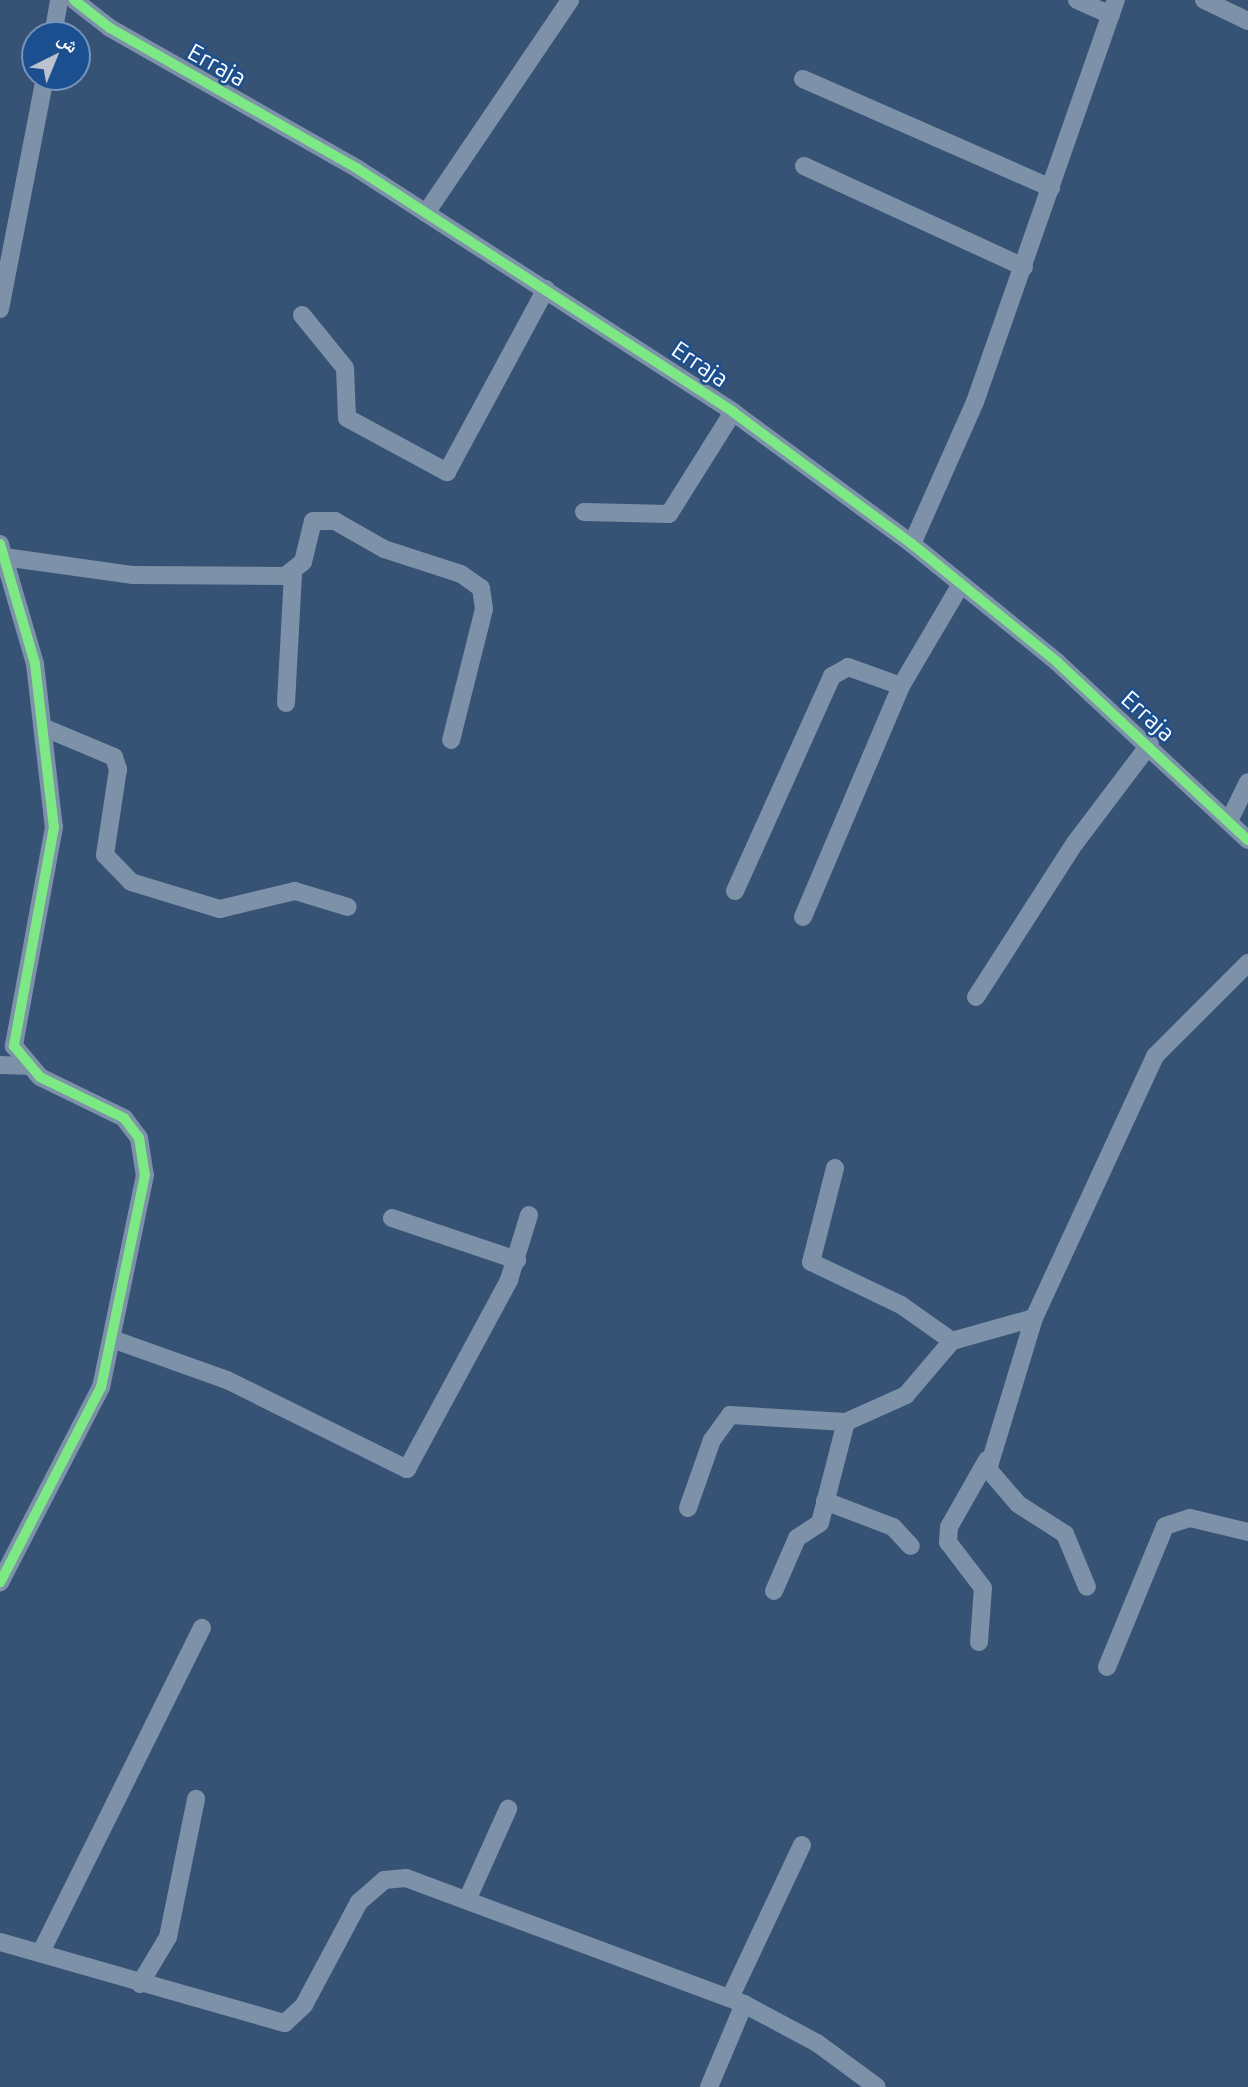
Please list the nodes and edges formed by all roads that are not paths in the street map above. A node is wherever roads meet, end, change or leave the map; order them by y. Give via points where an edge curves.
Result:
1 (59, 0) edge
2 (74, 0) edge
3 (570, 0) edge
4 (1077, 0) edge
5 (1204, 0) edge
6 (1114, 8) edge
7 (55, 21) edge
8 (1248, 21) edge
9 (803, 79) dead end
10 (42, 91) edge
11 (804, 166) dead end
12 (1051, 188) junction
13 (426, 213) junction
14 (1024, 267) junction
15 (546, 289) junction
16 (0, 309) edge
17 (302, 315) dead end
18 (733, 412) junction
19 (584, 512) dead end
20 (912, 544) junction
21 (2, 550) edge
22 (293, 572) junction
23 (961, 584) junction
24 (901, 687) junction
25 (286, 703) dead end
26 (46, 728) junction
27 (451, 740) dead end
28 (1150, 744) junction
29 (1248, 782) edge
30 (1229, 821) junction
31 (1248, 840) edge
32 (735, 891) dead end
33 (348, 906) dead end
34 (803, 918) dead end
35 (1248, 963) edge
36 (976, 997) dead end
37 (0, 1065) edge
38 (25, 1066) junction
39 (835, 1168) dead end
40 (529, 1214) dead end
41 (392, 1218) dead end
42 (517, 1259) junction
43 (1034, 1318) junction
44 (112, 1339) junction
45 (952, 1341) junction
46 (846, 1422) junction
47 (987, 1460) junction
48 (825, 1501) junction
49 (688, 1508) dead end
50 (1248, 1532) edge
51 (911, 1546) dead end
52 (0, 1583) edge
53 (1087, 1587) dead end
54 (774, 1591) dead end
55 (202, 1628) dead end
56 (979, 1642) dead end
57 (1107, 1667) dead end
58 (197, 1800) dead end
59 (508, 1809) dead end
60 (802, 1845) dead end
61 (468, 1898) junction
62 (0, 1942) edge
63 (41, 1952) junction
64 (140, 1984) junction
65 (737, 2001) junction
66 (709, 2087) edge
67 (877, 2087) edge

1 - 7 street
2 - 13 street, Erraja via 110,28
3 - 13 street
4 - 6 street
5 - 8 street
6 - 12 street
9 - 12 street
10 - 16 street
11 - 14 street
12 - 14 street
13 - 15 street, Erraja
14 - 20 street via 958,445
15 - 17 street via 447,472 347,418 345,368
15 - 18 street, Erraja
18 - 19 street via 669,514
18 - 20 street, Erraja
20 - 23 street, Erraja
21 - 22 street via 132,575
21 - 26 street
22 - 25 street
22 - 27 street via 303,562 309,527 324,519 384,549 474,580 484,609
23 - 24 street
23 - 28 street, Erraja
24 - 32 street via 848,667 832,676
24 - 34 street
26 - 33 street via 104,750 116,762 104,845 108,863 122,877 220,909 295,891
26 - 38 street via 54,827 12,1030
28 - 30 street, Erraja
28 - 36 street via 1075,843
29 - 30 street
30 - 31 street, Erraja
35 - 43 street via 1156,1056
37 - 38 street
38 - 44 street via 114,1111 139,1138 145,1175
39 - 45 street via 811,1262 901,1305
40 - 42 street
41 - 42 street
42 - 44 street via 407,1469 227,1380
43 - 45 street
43 - 47 street
44 - 52 street via 91,1412
45 - 46 street via 906,1395
46 - 48 street
46 - 49 street via 730,1415 712,1440
47 - 53 street via 993,1478 1018,1504 1065,1534
47 - 56 street via 949,1527 948,1542 983,1588
48 - 51 street via 893,1527
48 - 54 street via 820,1523 797,1538
50 - 57 street via 1190,1518 1165,1526
55 - 63 street
58 - 64 street via 169,1937
59 - 61 street
60 - 65 street
61 - 64 street via 406,1878 384,1880 359,1902 304,2005 285,2023
61 - 65 street
62 - 63 street
63 - 64 street
65 - 66 street
65 - 67 street via 817,2043

